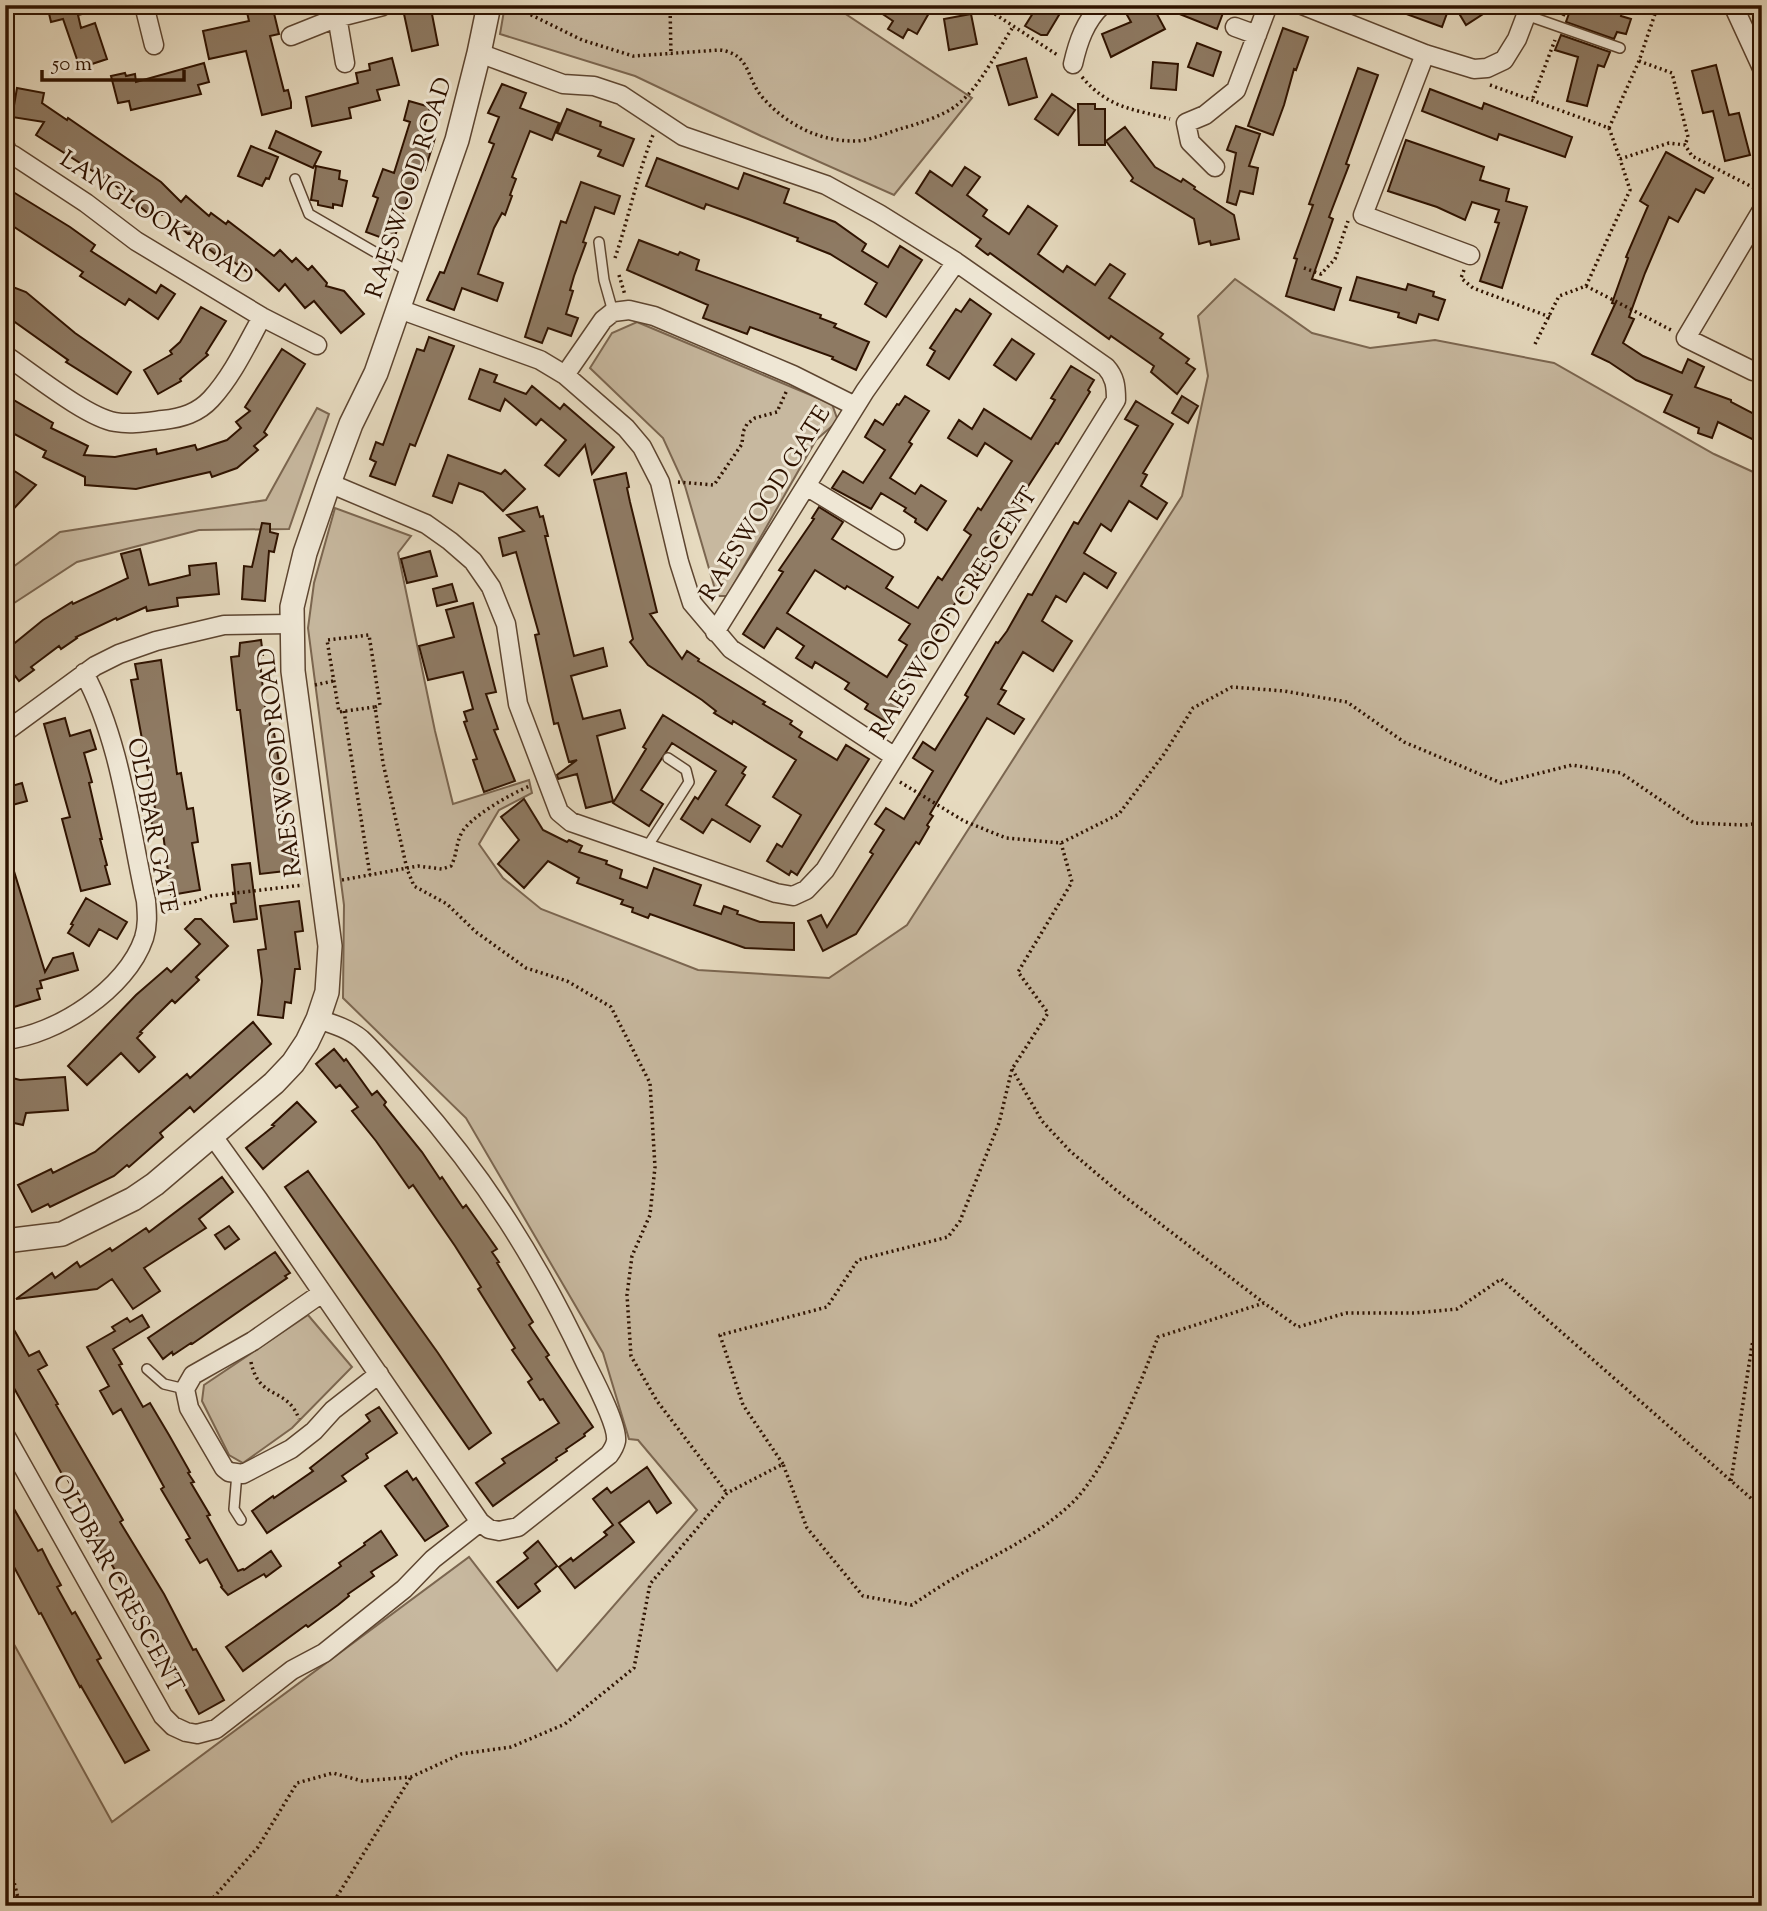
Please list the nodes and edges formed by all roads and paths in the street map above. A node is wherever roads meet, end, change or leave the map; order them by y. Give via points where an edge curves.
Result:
1 (144, 5) edge
2 (489, 5) edge
3 (511, 5) edge
4 (670, 5) edge
5 (981, 5) edge
6 (1102, 5) edge
7 (1268, 5) edge
8 (1302, 5) edge
9 (1568, 5) edge
10 (1658, 5) edge
11 (1733, 5) edge
12 (383, 6) edge
13 (1528, 10) edge
14 (333, 12) edge
15 (1013, 27) junction
16 (1235, 27) dead end
17 (1559, 27) junction
18 (1257, 35) junction
19 (291, 36) dead end
20 (154, 45) dead end
21 (1620, 48) dead end
22 (479, 53) junction
23 (1425, 54) junction
24 (671, 55) junction
25 (1639, 61) junction
26 (345, 63) dead end
27 (1073, 64) junction
28 (1762, 68) edge
29 (1475, 69) junction
30 (1533, 99) junction
31 (660, 121) junction
32 (1186, 123) junction
33 (1609, 128) junction
34 (5, 132) edge
35 (1685, 145) junction
36 (9, 155) edge
37 (1619, 159) junction
38 (1215, 167) dead end
39 (295, 179) dead end
40 (1762, 192) edge
41 (1762, 210) edge
42 (1363, 215) junction
43 (599, 242) dead end
44 (1470, 255) joint
45 (614, 260) dead end
46 (956, 262) junction
47 (1304, 268) dead end
48 (618, 272) dead end
49 (412, 274) junction
50 (1586, 286) junction
51 (399, 309) junction
52 (621, 311) junction
53 (262, 317) junction
54 (1550, 317) junction
55 (1686, 338) junction
56 (1535, 344) dead end
57 (317, 345) dead end
58 (5, 355) edge
59 (1753, 371) dead end
60 (565, 375) junction
61 (793, 376) junction
62 (855, 406) junction
63 (660, 482) junction
64 (329, 483) junction
65 (806, 486) junction
66 (895, 540) dead end
67 (292, 624) junction
68 (715, 632) junction
69 (84, 673) junction
70 (375, 707) junction
71 (344, 711) junction
72 (5, 732) edge
73 (668, 758) dead end
74 (890, 765) junction
75 (545, 780) junction
76 (1762, 823) edge
77 (1061, 843) junction
78 (647, 847) junction
79 (407, 869) junction
80 (370, 875) junction
81 (323, 883) junction
82 (146, 909) junction
83 (318, 1019) junction
84 (5, 1040) edge
85 (1012, 1069) junction
86 (212, 1135) junction
87 (5, 1241) edge
88 (322, 1293) junction
89 (1264, 1303) junction
90 (1762, 1311) edge
91 (247, 1345) junction
92 (147, 1369) dead end
93 (379, 1374) junction
94 (184, 1389) junction
95 (5, 1435) edge
96 (307, 1437) junction
97 (783, 1464) junction
98 (237, 1474) junction
99 (1731, 1481) junction
100 (727, 1493) junction
101 (1762, 1508) edge
102 (241, 1520) dead end
103 (480, 1522) junction
104 (411, 1777) junction
105 (5, 1846) edge
106 (20, 1906) edge
107 (206, 1906) edge
108 (331, 1906) edge

1 - 20 street
2 - 22 street, RAESWOOD ROAD
3 - 24 path via 582,40 633,56
4 - 24 path
5 - 15 path
6 - 27 street via 1083,34
7 - 18 street
8 - 23 street
9 - 17 path
10 - 25 path
11 - 28 street
12 - 14 street
13 - 17 lane
13 - 29 street via 1504,60
14 - 19 street
14 - 26 street
15 - 24 path via 957,106 916,125 859,141 820,137 786,120 761,96 743,61 732,51
15 - 27 path
16 - 18 street
17 - 21 lane
17 - 30 path
18 - 32 street via 1236,90
22 - 31 street, RAESWOOD CRESCENT via 563,85 594,86 621,95
22 - 49 street, RAESWOOD ROAD via 457,140
23 - 29 street
23 - 42 street
25 - 33 path
25 - 35 path via 1672,73 1688,137
27 - 32 path via 1093,89 1121,107
29 - 30 path via 1476,81
30 - 33 path
31 - 45 path via 641,166
31 - 46 street, RAESWOOD CRESCENT via 683,136 826,185
32 - 38 street via 1189,142
33 - 37 path
34 - 36 lane
35 - 37 path via 1670,144
35 - 40 path via 1692,156
36 - 53 street, LANGLOOK ROAD via 136,241
37 - 50 path via 1630,190
39 - 49 lane via 309,214
41 - 55 street
42 - 44 street
42 - 47 path via 1348,221 1335,259 1321,274
43 - 52 lane via 604,280
44 - 54 path via 1461,278 1473,288
46 - 62 street
46 - 74 street, RAESWOOD CRESCENT via 1106,366 1116,387 1116,400
48 - 52 path
49 - 51 street, RAESWOOD ROAD
50 - 54 path via 1559,296
50 - 55 path
51 - 60 street, RAESWOOD GATE via 540,360
51 - 64 street, RAESWOOD ROAD
52 - 60 street via 603,320
52 - 61 street, RAESWOOD GATE via 654,316
53 - 57 street, LANGLOOK ROAD
53 - 58 street via 211,400 196,412 175,419 132,424 95,416
54 - 56 path
55 - 59 street
60 - 63 street, RAESWOOD GATE via 626,428
61 - 62 street, RAESWOOD GATE
61 - 63 path via 777,412 747,424 743,444 714,485
62 - 65 street, RAESWOOD GATE
63 - 68 street, RAESWOOD GATE via 692,603
64 - 67 street, RAESWOOD ROAD via 296,589
64 - 75 street, RAESWOOD CRESCENT via 426,524 473,562 491,587 506,624 518,704
65 - 66 street
65 - 68 street, RAESWOOD GATE
67 - 69 street via 224,625 196,631 119,654
67 - 81 street, RAESWOOD ROAD via 293,671
68 - 74 street, RAESWOOD GATE via 731,649
69 - 72 street
69 - 82 street, OLDBAR GATE via 110,736
70 - 71 path
70 - 71 path via 380,705 369,635 327,640 338,712
70 - 79 path
71 - 80 path
73 - 78 lane via 686,769 689,782
74 - 77 path via 964,821 1006,838
74 - 78 street, RAESWOOD CRESCENT via 825,870 806,890 793,896
75 - 78 street, RAESWOOD CRESCENT via 559,812 571,822
75 - 79 path via 467,824 451,866
76 - 77 path via 1694,823 1621,773 1572,765 1502,783 1404,742 1347,702 1232,687 1193,708 1119,814
77 - 85 path via 1072,882 1018,972 1048,1013
79 - 80 path
79 - 100 path via 414,886 447,904 476,932 526,968 567,981 611,1007 617,1018 650,1083 655,1167 650,1215 632,1256 627,1295 631,1356 657,1401
80 - 81 path
81 - 82 path
81 - 83 street, RAESWOOD ROAD via 330,966
82 - 84 street, OLDBAR GATE via 143,940 110,987 66,1020 21,1039
83 - 86 street, RAESWOOD ROAD via 293,1063
83 - 103 street via 360,1039 445,1132 481,1180 562,1312 615,1429 609,1455 518,1527 499,1531
85 - 89 path via 1042,1121 1070,1151
85 - 97 path via 999,1123 960,1221 948,1237 858,1260 827,1307 720,1335 743,1405
86 - 87 street, RAESWOOD ROAD via 133,1199 62,1234
86 - 88 street
88 - 91 street
88 - 93 street
89 - 97 path via 1158,1337 1098,1471 1073,1502 1021,1543 912,1605 863,1596 807,1528
89 - 99 path via 1298,1327 1346,1313 1414,1314 1457,1308 1501,1279
90 - 99 path via 1752,1345
91 - 94 street via 193,1375
91 - 96 path via 258,1382 295,1406
92 - 94 lane via 164,1384
93 - 96 street
93 - 103 street
94 - 98 street via 189,1408 224,1468
95 - 103 street, OLDBAR CRESCENT via 163,1716 186,1732 216,1729 292,1670 324,1653
96 - 98 street via 251,1472
97 - 100 path
98 - 102 lane via 234,1509
99 - 101 path
100 - 104 path via 650,1584 634,1668 565,1724 511,1747 461,1754
104 - 107 path via 362,1781 333,1773 297,1783 258,1847
104 - 108 path
105 - 106 path

